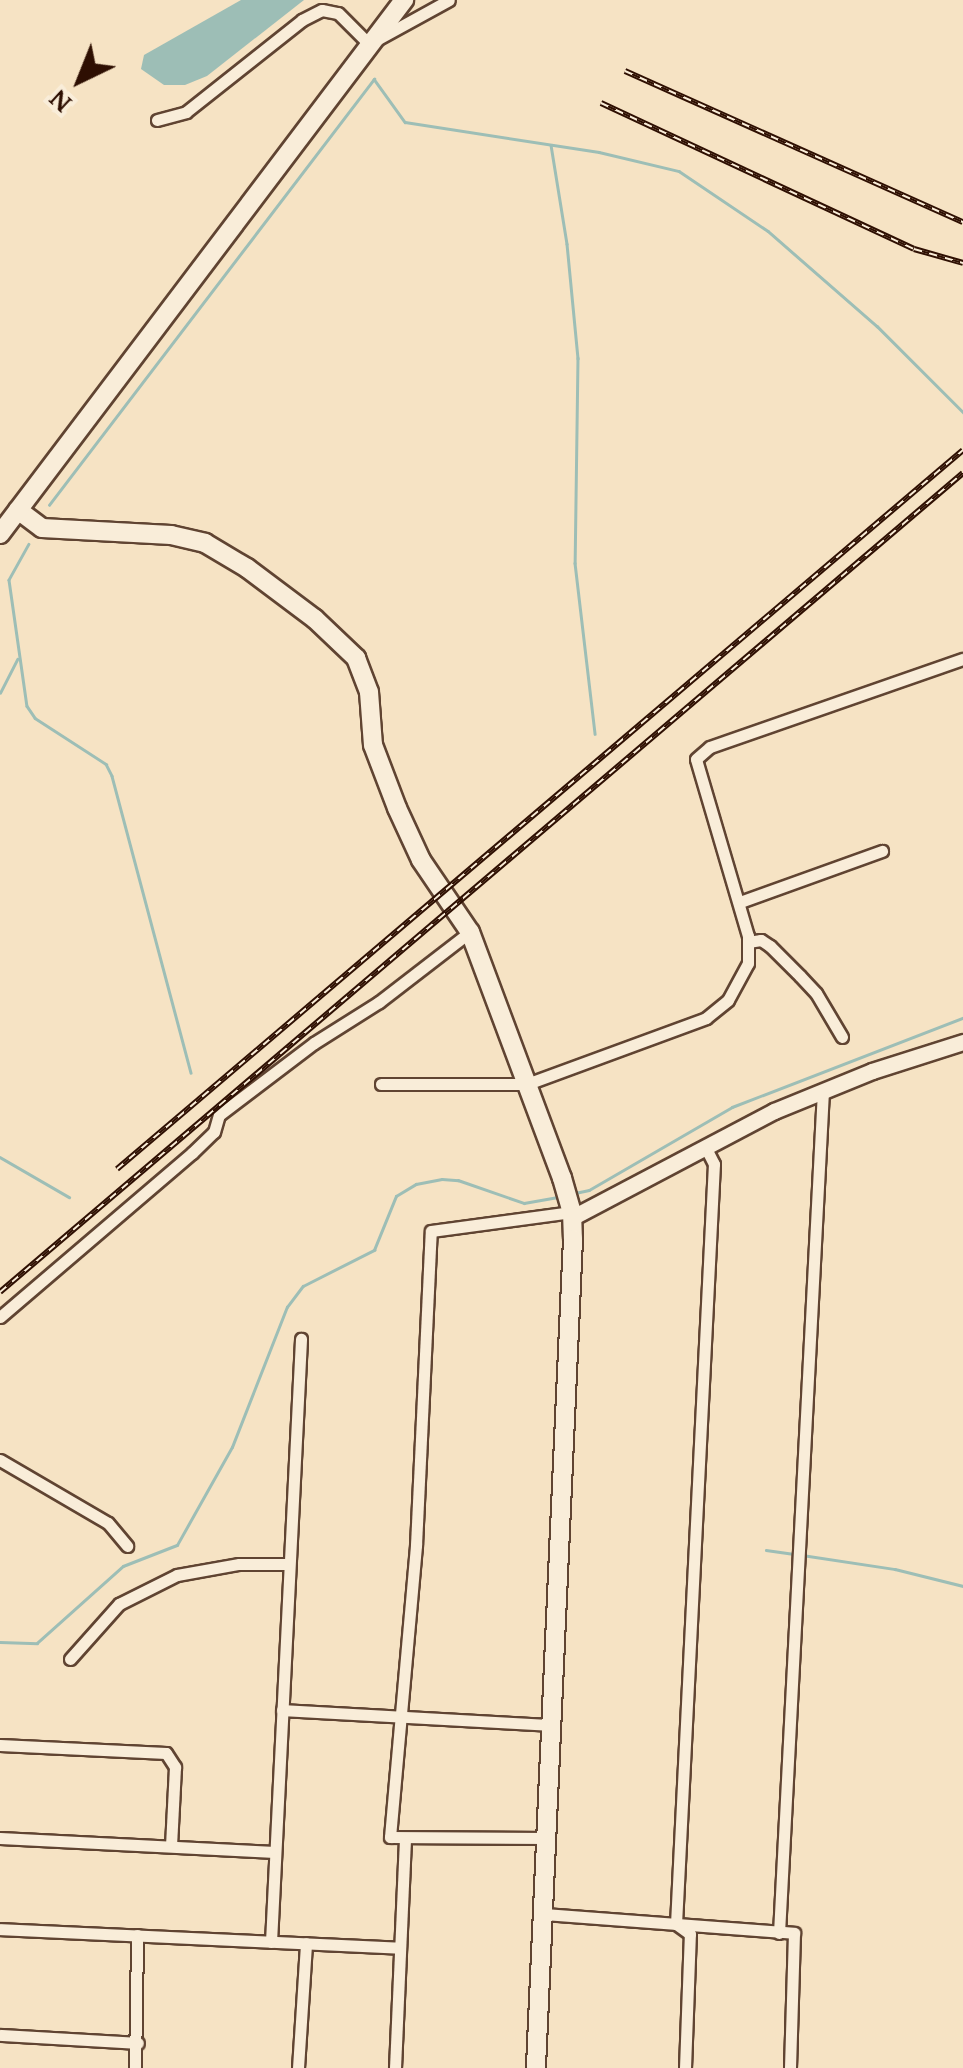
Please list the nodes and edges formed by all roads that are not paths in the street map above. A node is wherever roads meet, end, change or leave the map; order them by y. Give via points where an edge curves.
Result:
1 (404, 0) edge
2 (449, 0) edge
3 (369, 44) junction
4 (157, 120) dead end
5 (18, 510) junction
6 (42, 528) junction
7 (1, 533) edge
8 (963, 659) edge
9 (882, 851) dead end
10 (740, 902) junction
11 (470, 932) junction
12 (748, 942) junction
13 (842, 1037) dead end
14 (963, 1042) edge
15 (381, 1084) dead end
16 (526, 1084) junction
17 (824, 1091) junction
18 (705, 1146) junction
19 (572, 1215) junction
20 (0, 1316) edge
21 (301, 1339) dead end
22 (0, 1460) edge
23 (128, 1546) dead end
24 (290, 1564) junction
25 (70, 1659) dead end
26 (282, 1710) junction
27 (399, 1718) junction
28 (552, 1725) junction
29 (0, 1745) edge
30 (0, 1838) edge
31 (547, 1838) junction
32 (405, 1840) junction
33 (172, 1846) junction
34 (275, 1852) junction
35 (543, 1914) junction
36 (676, 1924) junction
37 (0, 1929) edge
38 (778, 1932) junction
39 (137, 1935) junction
40 (270, 1942) junction
41 (306, 1943) junction
42 (400, 1948) junction
43 (0, 2035) edge
44 (138, 2043) junction
45 (134, 2068) edge
46 (298, 2068) edge
47 (395, 2068) edge
48 (536, 2068) edge
49 (685, 2068) edge
50 (790, 2068) edge

1 - 3 main road
2 - 3 street
3 - 4 street via 338,13 322,10 186,112
3 - 5 main road
5 - 6 main road
5 - 7 main road
6 - 7 main road via 19,525
6 - 11 main road via 205,543 346,646 364,672 373,745 408,835
8 - 10 street via 710,747 696,758
9 - 10 street
10 - 12 street
11 - 16 main road
11 - 20 street via 220,1114 214,1132 192,1153
12 - 13 street via 761,940 800,976
12 - 16 street via 748,964 728,1000 706,1018
14 - 17 street
15 - 16 street
16 - 19 main road
17 - 18 street
17 - 38 street
18 - 19 street
18 - 36 street via 714,1164
19 - 27 street via 431,1231 416,1544
19 - 28 main road
21 - 24 street
22 - 23 street via 79,1503
24 - 25 street via 177,1575 119,1604
24 - 26 street
26 - 27 street
26 - 34 street
27 - 28 street
27 - 32 street via 390,1837
28 - 31 main road
29 - 33 street via 166,1754 175,1767
30 - 33 street
31 - 32 street
31 - 35 main road
32 - 42 street
33 - 34 street
34 - 40 street
35 - 36 street
35 - 48 main road
36 - 38 street
36 - 49 street via 690,1934
37 - 39 street
38 - 50 street via 794,1933
39 - 40 street
39 - 44 street
40 - 41 street
41 - 42 street
41 - 46 street
42 - 47 street
43 - 44 street
44 - 45 street

